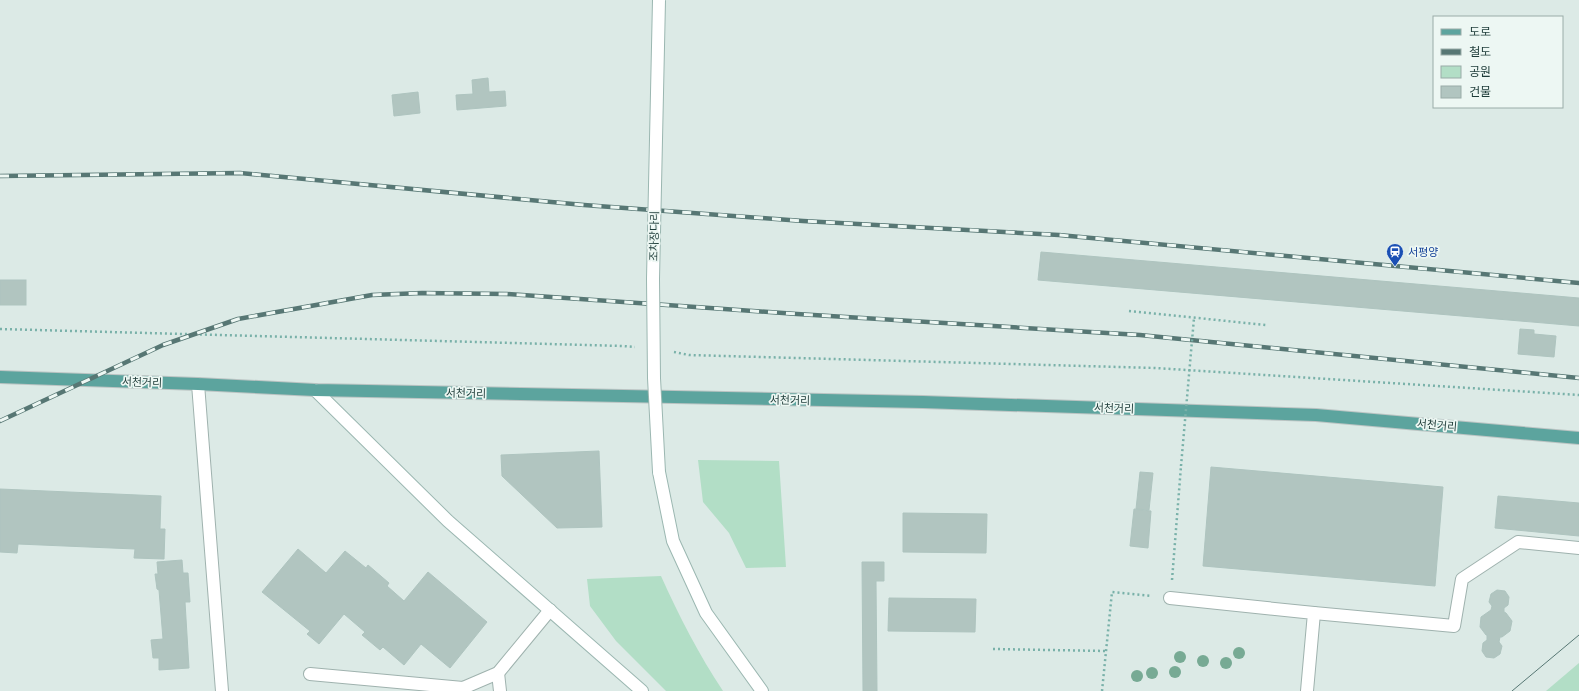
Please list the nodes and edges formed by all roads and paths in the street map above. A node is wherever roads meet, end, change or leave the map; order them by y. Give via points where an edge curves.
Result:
1 (659, 0) edge
2 (1129, 311) dead end
3 (1194, 318) junction
4 (1266, 325) dead end
5 (0, 329) edge
6 (638, 348) dead end
7 (667, 352) dead end
8 (0, 377) edge
9 (198, 384) junction
10 (315, 390) junction
11 (1579, 395) edge
12 (1579, 438) edge
13 (1579, 548) edge
14 (1170, 598) junction
15 (550, 610) junction
16 (1314, 613) junction
17 (994, 649) dead end
18 (1106, 651) junction
19 (498, 673) junction
20 (310, 674) dead end
21 (222, 691) edge
22 (500, 691) edge
23 (642, 691) edge
24 (762, 691) edge
25 (1102, 691) edge
26 (1307, 691) edge

1 - 24 main road, 조차장다리, bridge via 653,279 654,378 659,472 673,541 706,613
2 - 3 path
3 - 4 path
3 - 14 path, bridge
5 - 6 path via 608,345
7 - 11 path via 697,355 1155,368
8 - 9 main road, 서천거리
9 - 10 main road, 서천거리
9 - 21 main road
10 - 12 main road, 서천거리 via 907,402 1316,415
10 - 15 main road via 448,521
13 - 16 main road via 1518,542 1462,579 1454,626
14 - 16 main road
14 - 18 path via 1112,592
15 - 19 main road
15 - 23 main road
16 - 26 main road
17 - 18 path
18 - 25 path
19 - 20 main road via 463,688
19 - 22 main road

